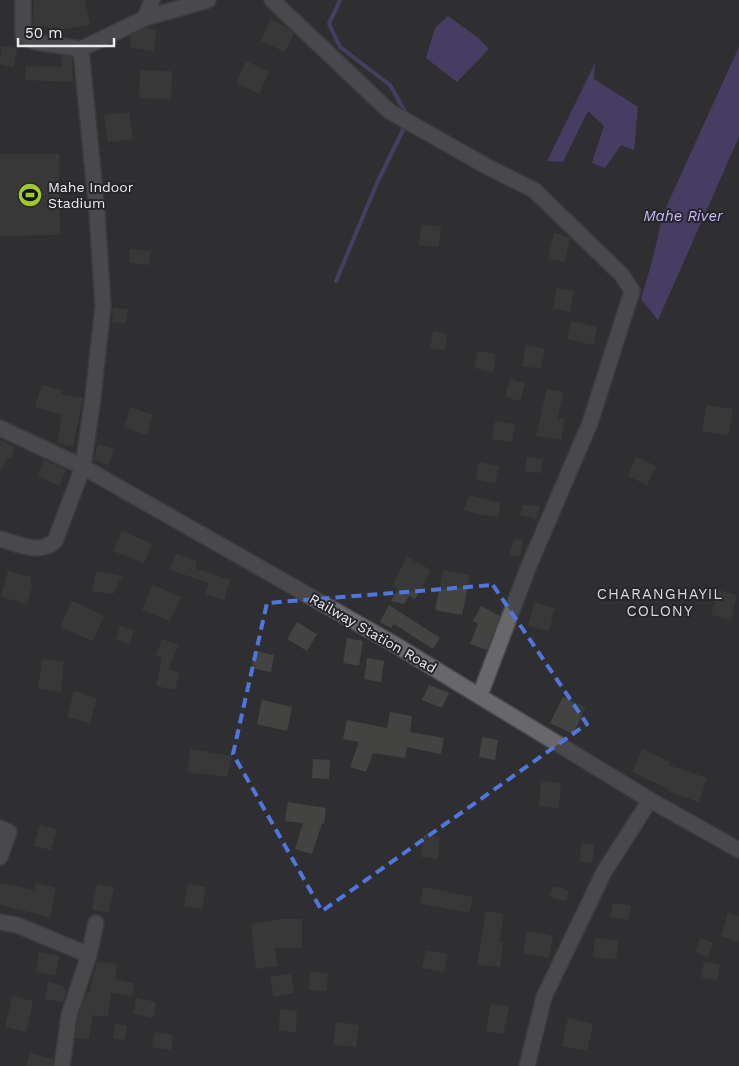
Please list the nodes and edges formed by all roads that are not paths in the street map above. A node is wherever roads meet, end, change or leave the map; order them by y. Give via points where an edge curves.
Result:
1 (23, 0) edge
2 (152, 0) edge
3 (208, 0) edge
4 (272, 0) edge
5 (145, 18) junction
6 (81, 49) junction
7 (0, 428) edge
8 (83, 467) junction
9 (0, 539) edge
10 (480, 695) junction
11 (650, 800) junction
12 (0, 828) edge
13 (739, 850) edge
14 (0, 857) edge
15 (0, 922) edge
16 (96, 923) dead end
17 (89, 955) junction
18 (62, 1066) edge
19 (527, 1066) edge

1 - 6 street via 23,36 35,42
2 - 5 street
3 - 5 street
4 - 10 street via 389,111 534,190 622,275 632,291 590,423 528,568
5 - 6 street
6 - 8 street via 103,306
7 - 8 street, Railway Station Road
8 - 9 street via 55,541 47,548 37,549
8 - 10 street, Railway Station Road
10 - 11 street, Railway Station Road
11 - 13 street, Railway Station Road
11 - 19 street via 604,872 544,997
12 - 14 street via 9,832
15 - 17 street via 17,925
16 - 17 street
17 - 18 street via 69,1015

